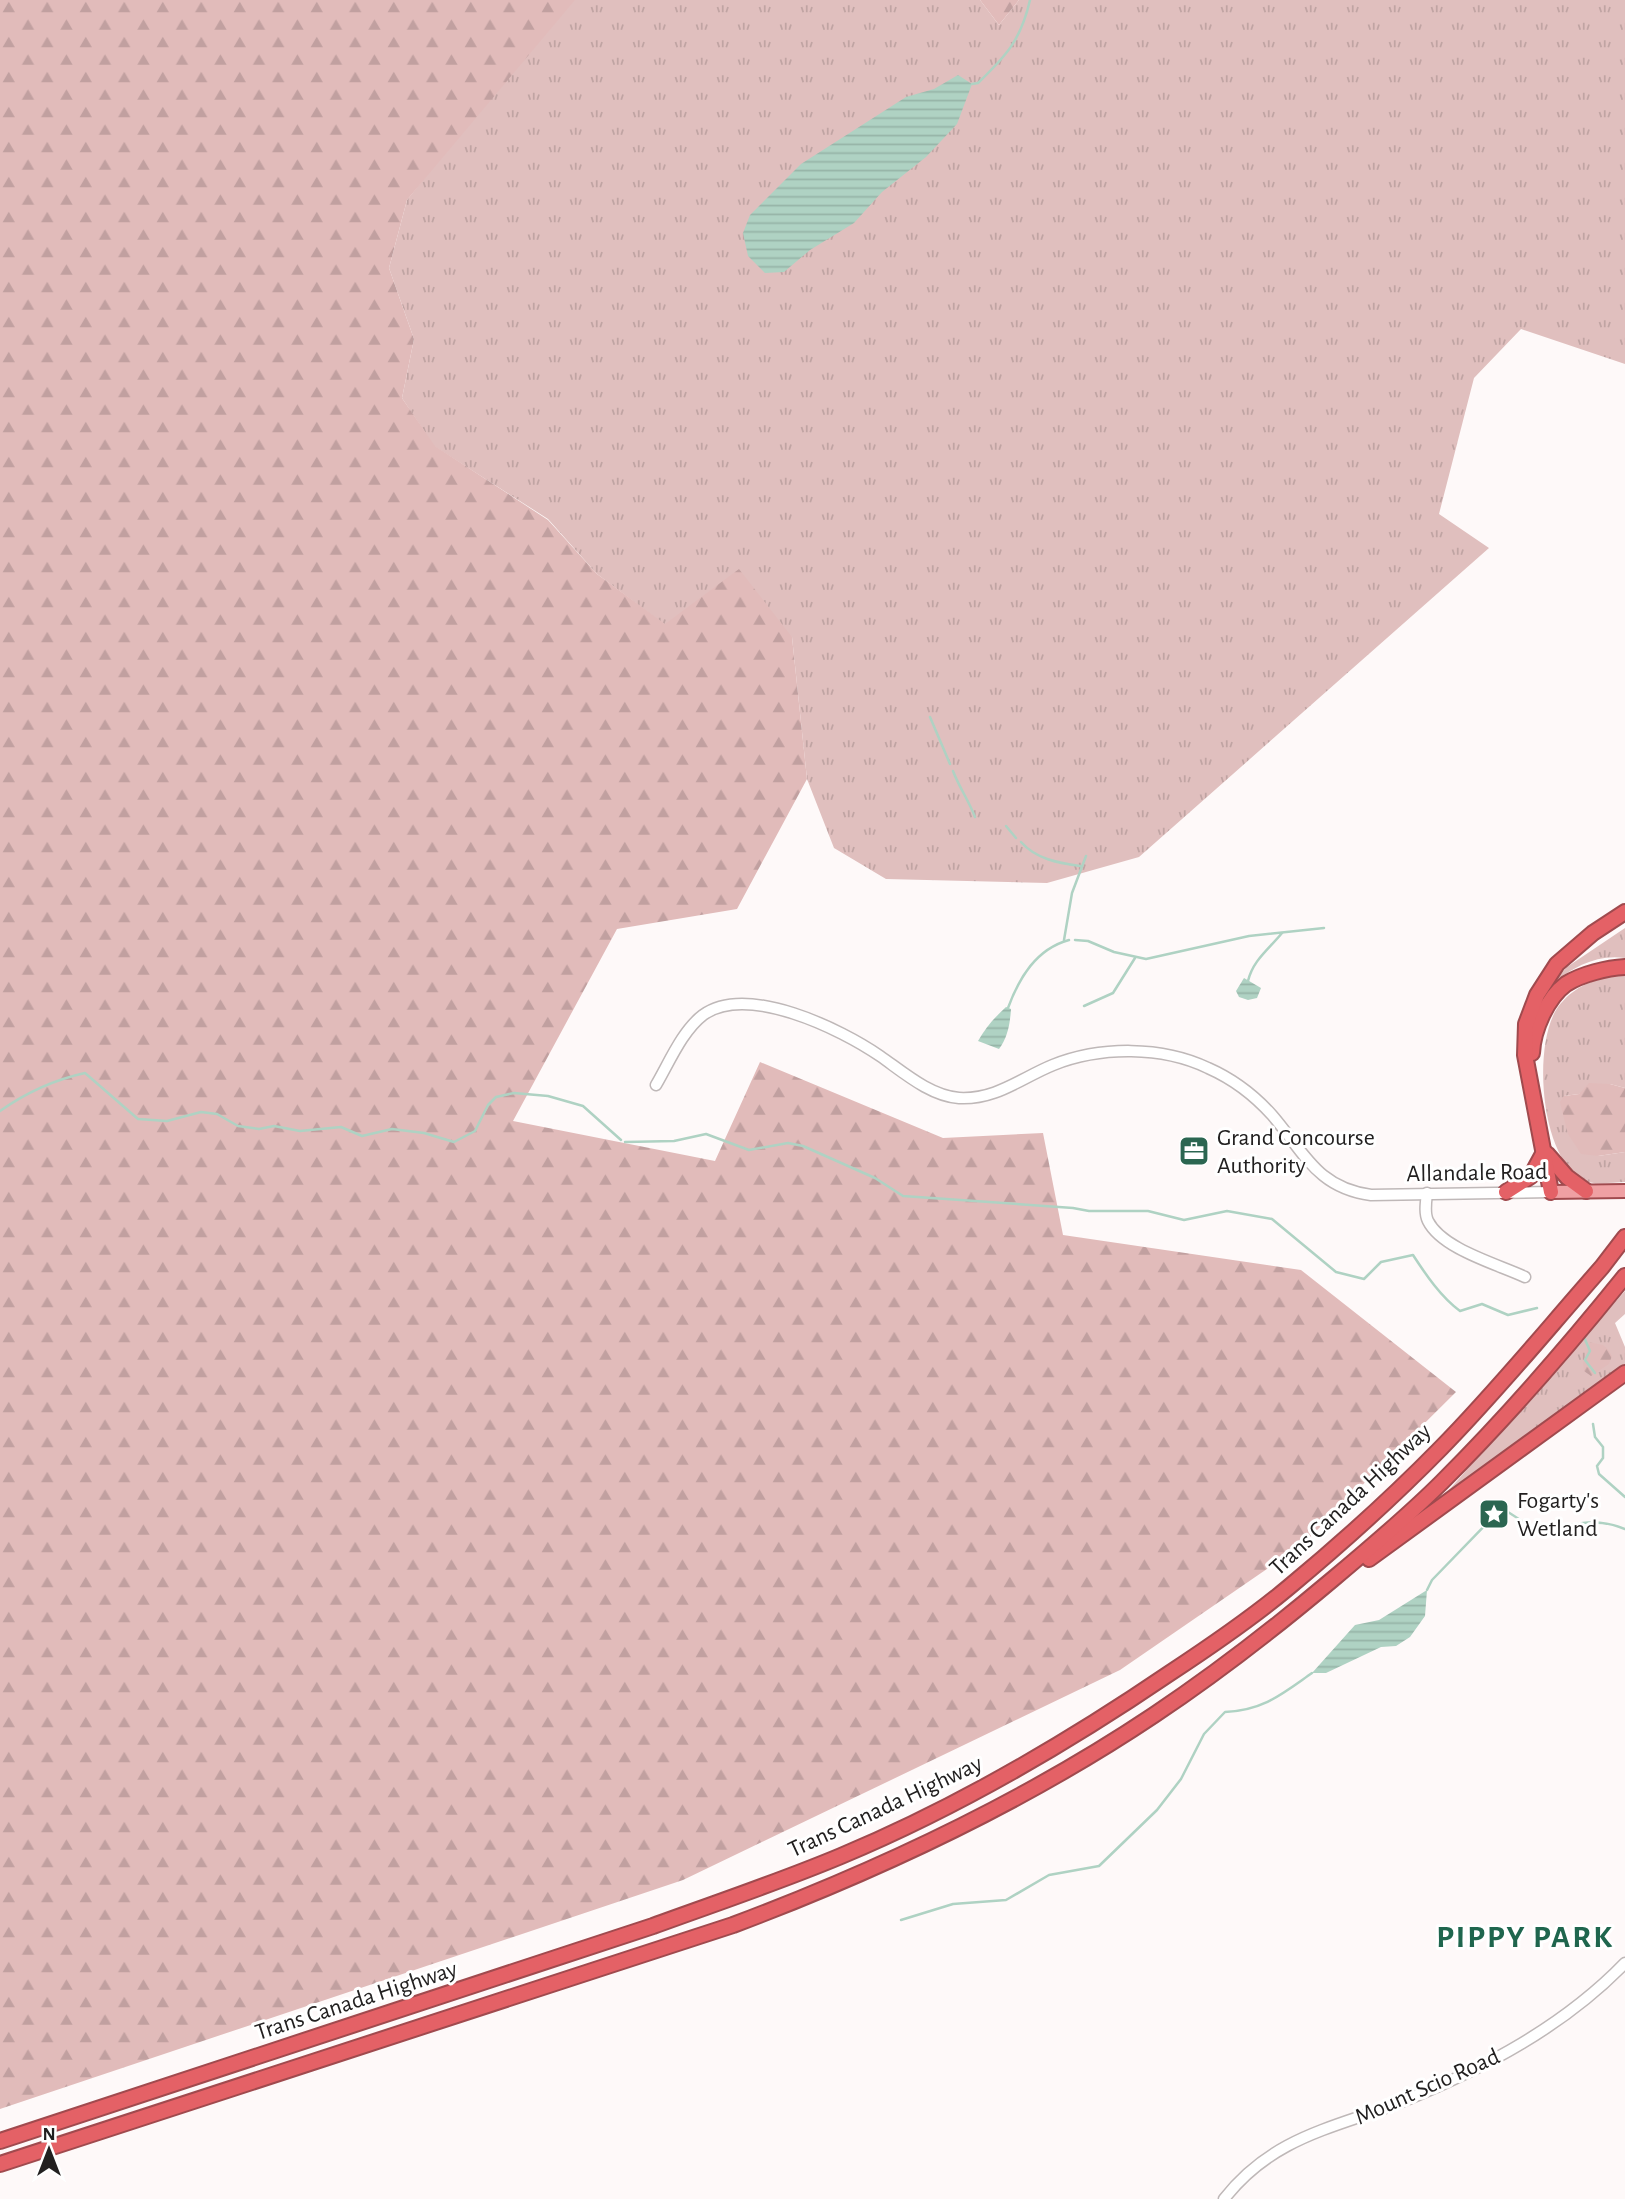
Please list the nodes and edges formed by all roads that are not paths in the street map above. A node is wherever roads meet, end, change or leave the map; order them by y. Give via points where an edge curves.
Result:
1 (1625, 912) edge
2 (1625, 967) edge
3 (656, 1085) dead end
4 (1531, 1086) junction
5 (1544, 1150) junction
6 (1586, 1191) junction
7 (1621, 1191) edge
8 (1507, 1192) junction
9 (1551, 1192) junction
10 (1427, 1193) junction
11 (1625, 1237) edge
12 (1625, 1276) edge
13 (1525, 1277) dead end
14 (1625, 1373) edge
15 (1279, 1625) junction
16 (1625, 1963) edge
17 (0, 2141) edge
18 (0, 2164) edge
19 (1224, 2199) edge

1 - 4 highway via 1557,964 1537,995 1526,1024
2 - 4 highway via 1566,985 1547,1006 1533,1041
3 - 10 street, Allandale Road via 694,1023 705,1013 743,1002 830,1027 928,1088 958,1098 997,1093 1075,1058 1109,1052 1166,1054 1209,1068 1254,1097 1306,1160 1338,1186 1371,1195
4 - 5 highway
5 - 6 highway
5 - 8 highway via 1531,1177
5 - 9 highway
6 - 7 main road, Allandale Road
6 - 9 main road, Allandale Road
8 - 9 street, Allandale Road
8 - 10 street, Allandale Road
10 - 13 street via 1429,1222 1450,1244
11 - 17 highway, Trans Canada Highway via 1443,1447 1371,1516 1288,1589 1207,1649 1036,1758 842,1855 736,1896
12 - 15 highway, Trans Canada Highway via 1507,1415 1440,1484
14 - 15 highway
15 - 18 highway, Trans Canada Highway via 1153,1716 1070,1766 985,1813 817,1893 669,1947
16 - 19 street, Mount Scio Road via 1586,2000 1543,2031 1428,2091 1286,2145

